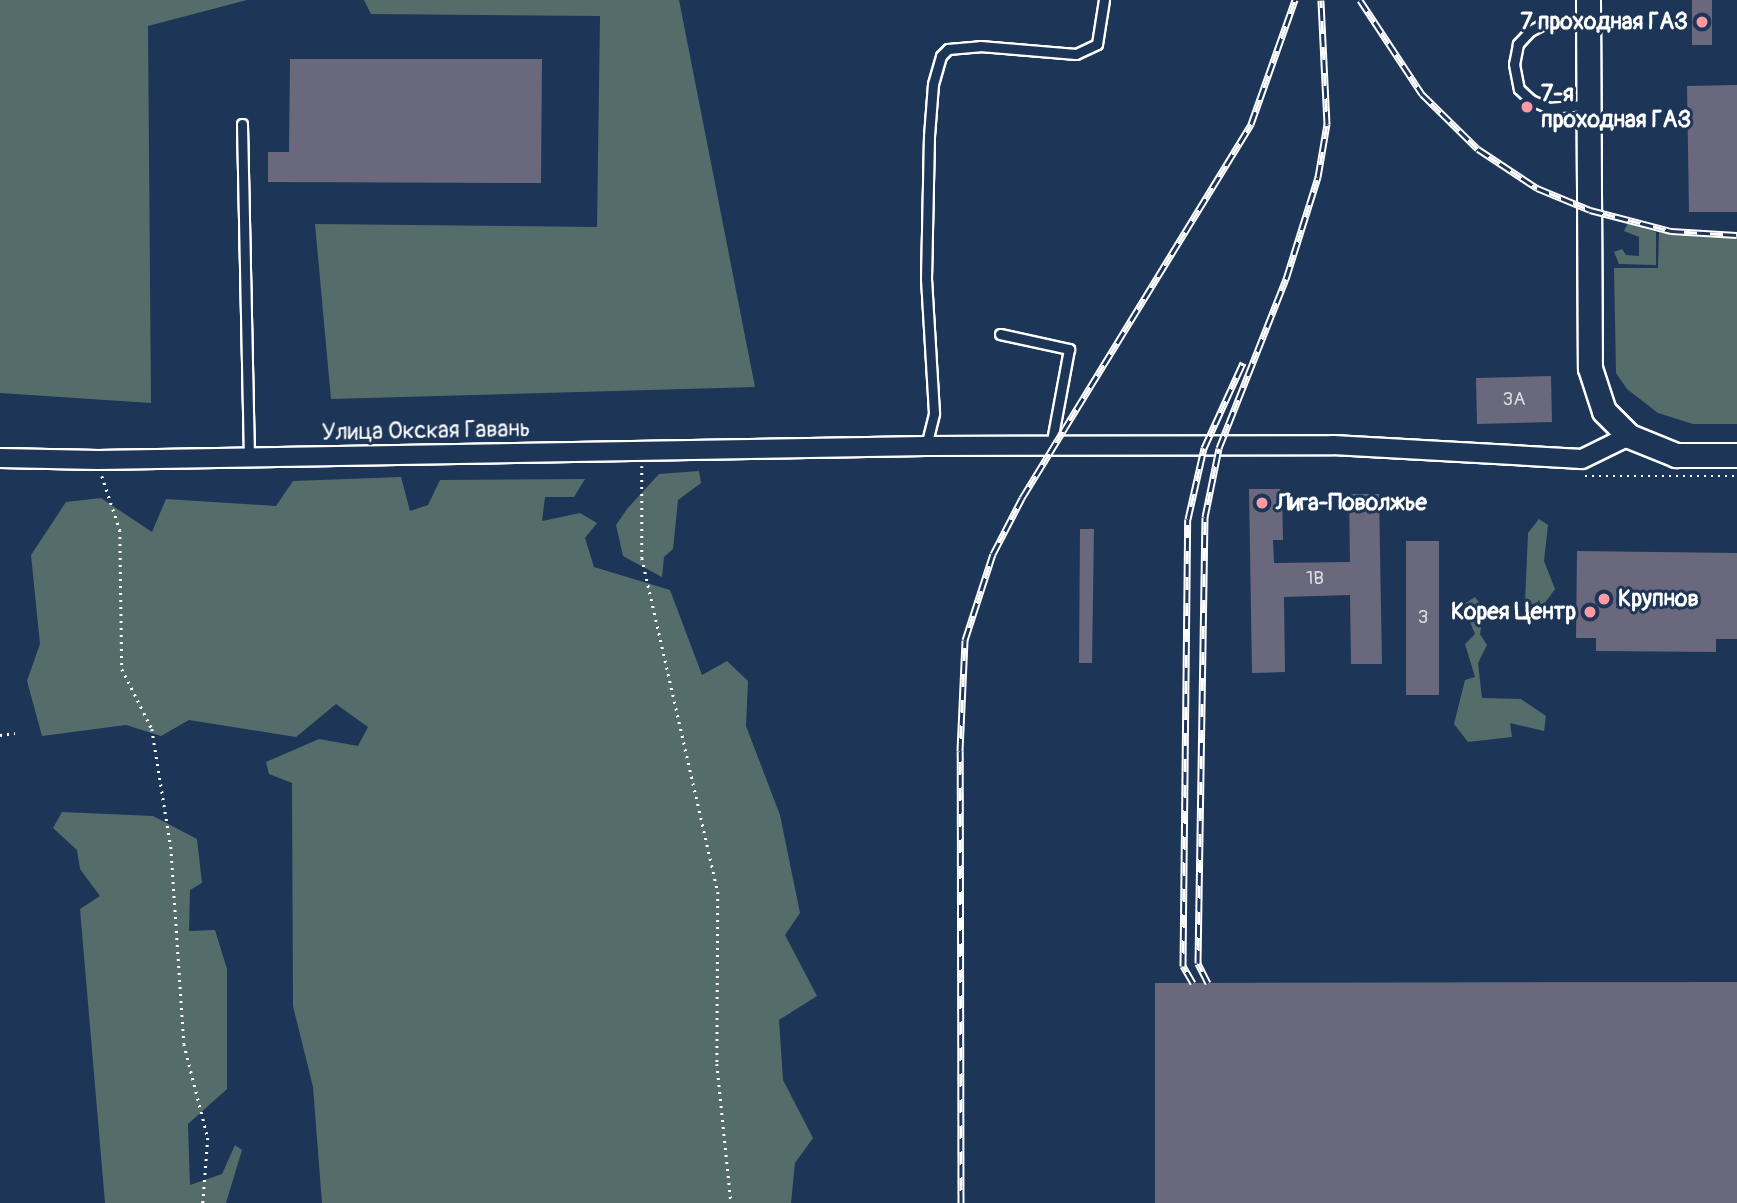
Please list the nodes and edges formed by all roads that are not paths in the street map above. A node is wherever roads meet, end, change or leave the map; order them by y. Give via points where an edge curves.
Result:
1 (1104, 0) edge
2 (1588, 0) edge
3 (1587, 24) junction
4 (1587, 106) junction
5 (242, 124) dead end
6 (1000, 334) dead end
7 (1629, 436) junction
8 (926, 446) junction
9 (1051, 447) junction
10 (1737, 455) edge
11 (0, 458) edge
12 (249, 458) junction

1 - 8 lane via 1097,44 1076,54 980,46 948,49 941,56 933,84 929,136 926,279 934,413
2 - 3 street
3 - 4 street
3 - 4 lane via 1545,23 1530,31 1518,44 1514,64 1519,89 1531,100 1549,108
4 - 7 street via 1590,368 1604,411
5 - 12 lane
6 - 9 lane via 1069,349
7 - 9 street, Улица Окская Гавань via 1582,458 1333,445
7 - 10 street via 1676,455
8 - 9 street, Улица Окская Гавань
8 - 12 street, Улица Окская Гавань
11 - 12 street, Улица Окская Гавань

